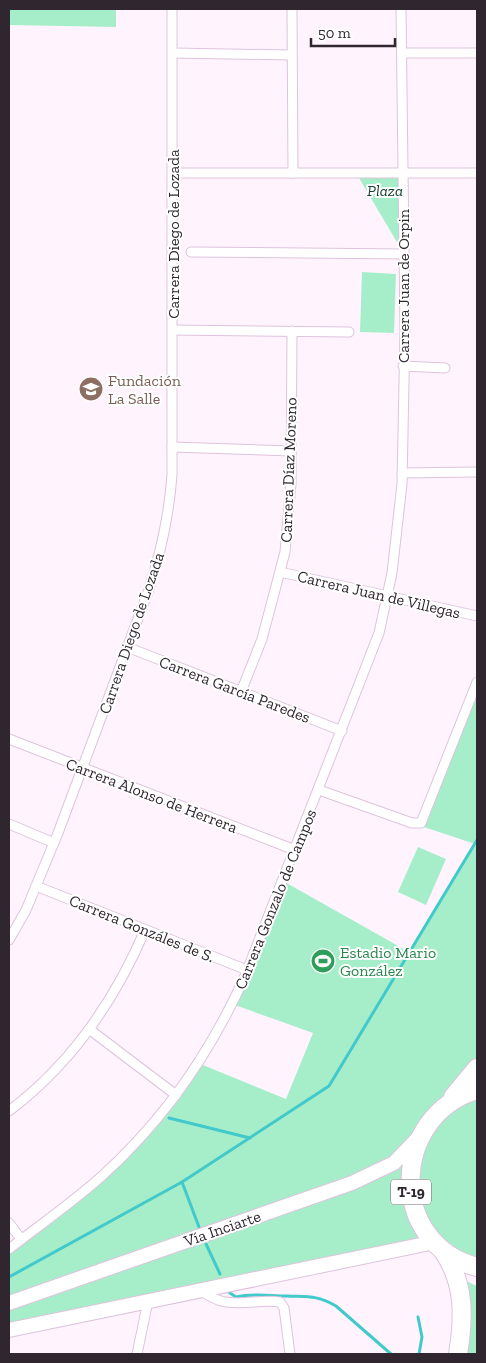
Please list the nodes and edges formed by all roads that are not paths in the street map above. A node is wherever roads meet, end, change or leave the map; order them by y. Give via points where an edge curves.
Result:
1 (172, 9) edge
2 (292, 9) edge
3 (401, 9) edge
4 (173, 53) junction
5 (402, 53) junction
6 (477, 53) edge
7 (292, 54) junction
8 (173, 173) junction
9 (293, 173) junction
10 (402, 173) junction
11 (477, 173) edge
12 (191, 252) dead end
13 (404, 254) junction
14 (173, 330) junction
15 (292, 331) junction
16 (349, 332) dead end
17 (403, 366) junction
18 (446, 368) dead end
19 (172, 447) junction
20 (291, 451) junction
21 (477, 472) edge
22 (402, 473) junction
23 (280, 572) junction
24 (388, 597) junction
25 (477, 616) edge
26 (128, 647) junction
27 (477, 682) edge
28 (241, 692) junction
29 (342, 731) junction
30 (9, 739) edge
31 (83, 768) junction
32 (319, 790) junction
33 (9, 824) edge
34 (54, 843) junction
35 (295, 850) junction
36 (36, 886) junction
37 (145, 930) junction
38 (9, 940) edge
39 (247, 970) junction
40 (89, 1029) junction
41 (477, 1068) edge
42 (477, 1090) edge
43 (176, 1095) junction
44 (9, 1112) edge
45 (438, 1112) junction
46 (423, 1132) junction
47 (9, 1223) edge
48 (21, 1239) junction
49 (438, 1244) junction
50 (9, 1249) edge
51 (477, 1267) edge
52 (198, 1290) junction
53 (148, 1301) junction
54 (9, 1303) edge
55 (9, 1330) edge
56 (137, 1354) edge
57 (290, 1354) edge
58 (458, 1354) edge

1 - 4 street, Carrera Diego de Lozada
2 - 7 street
3 - 5 street, Carrera Juan de Orpin
4 - 7 street
4 - 8 street, Carrera Diego de Lozada
5 - 6 street
5 - 10 street, Carrera Juan de Orpin
7 - 9 street
8 - 9 street
8 - 14 street, Carrera Diego de Lozada
9 - 10 street
10 - 11 street
10 - 13 street, Carrera Juan de Orpin
12 - 13 street
13 - 17 street, Carrera Juan de Orpin
14 - 15 street
14 - 19 street, Carrera Diego de Lozada
15 - 16 street
15 - 20 street, Carrera Díaz Moreno
17 - 18 street
17 - 22 street, Carrera Juan de Orpin
19 - 20 street
19 - 26 street, Carrera Diego de Lozada via 165,534
20 - 23 street, Carrera Díaz Moreno via 288,526
21 - 22 street
22 - 24 street, Carrera Gonzalo de Campos via 398,540
23 - 24 street, Carrera Juan de Villegas
23 - 28 street, Carrera Díaz Moreno via 262,639
24 - 25 street, Carrera Juan de Villegas
24 - 29 street, Carrera Gonzalo de Campos via 375,646
26 - 28 street, Carrera García Paredes
26 - 31 street, Carrera Diego de Lozada
27 - 32 street via 420,823
28 - 29 street, Carrera García Paredes
29 - 32 street, Carrera Gonzalo de Campos
30 - 31 street, Carrera Alonso de Herrera
31 - 34 street, Carrera Diego de Lozada
31 - 35 street, Carrera Alonso de Herrera
32 - 35 street, Carrera Gonzalo de Campos
33 - 34 street
34 - 36 street, Carrera Diego de Lozada
35 - 39 street, Carrera Gonzalo de Campos
36 - 37 street, Carrera Gonzáles de S.
36 - 38 street, Carrera Diego de Lozada
37 - 39 street, Carrera Gonzáles de S.
37 - 40 street via 126,972
39 - 43 street, Carrera Gonzalo de Campos via 216,1035
40 - 43 street
40 - 44 street via 46,1079
41 - 45 highway, T-19
42 - 45 highway, T-19 via 459,1097
43 - 48 street, Carrera Gonzalo de Campos via 150,1128 112,1166
45 - 46 highway, T-19
46 - 49 highway, T-19 via 411,1167 411,1192 418,1216
46 - 54 street, Vía Inciarte via 394,1162 352,1183
47 - 48 street
48 - 50 street, Carrera Gonzalo de Campos
49 - 51 highway, T-19 via 460,1261
49 - 52 street
49 - 58 highway, T-19 via 449,1260 460,1288 462,1317
52 - 53 street
52 - 57 street via 221,1301 280,1302 284,1308
53 - 55 street
53 - 56 street

